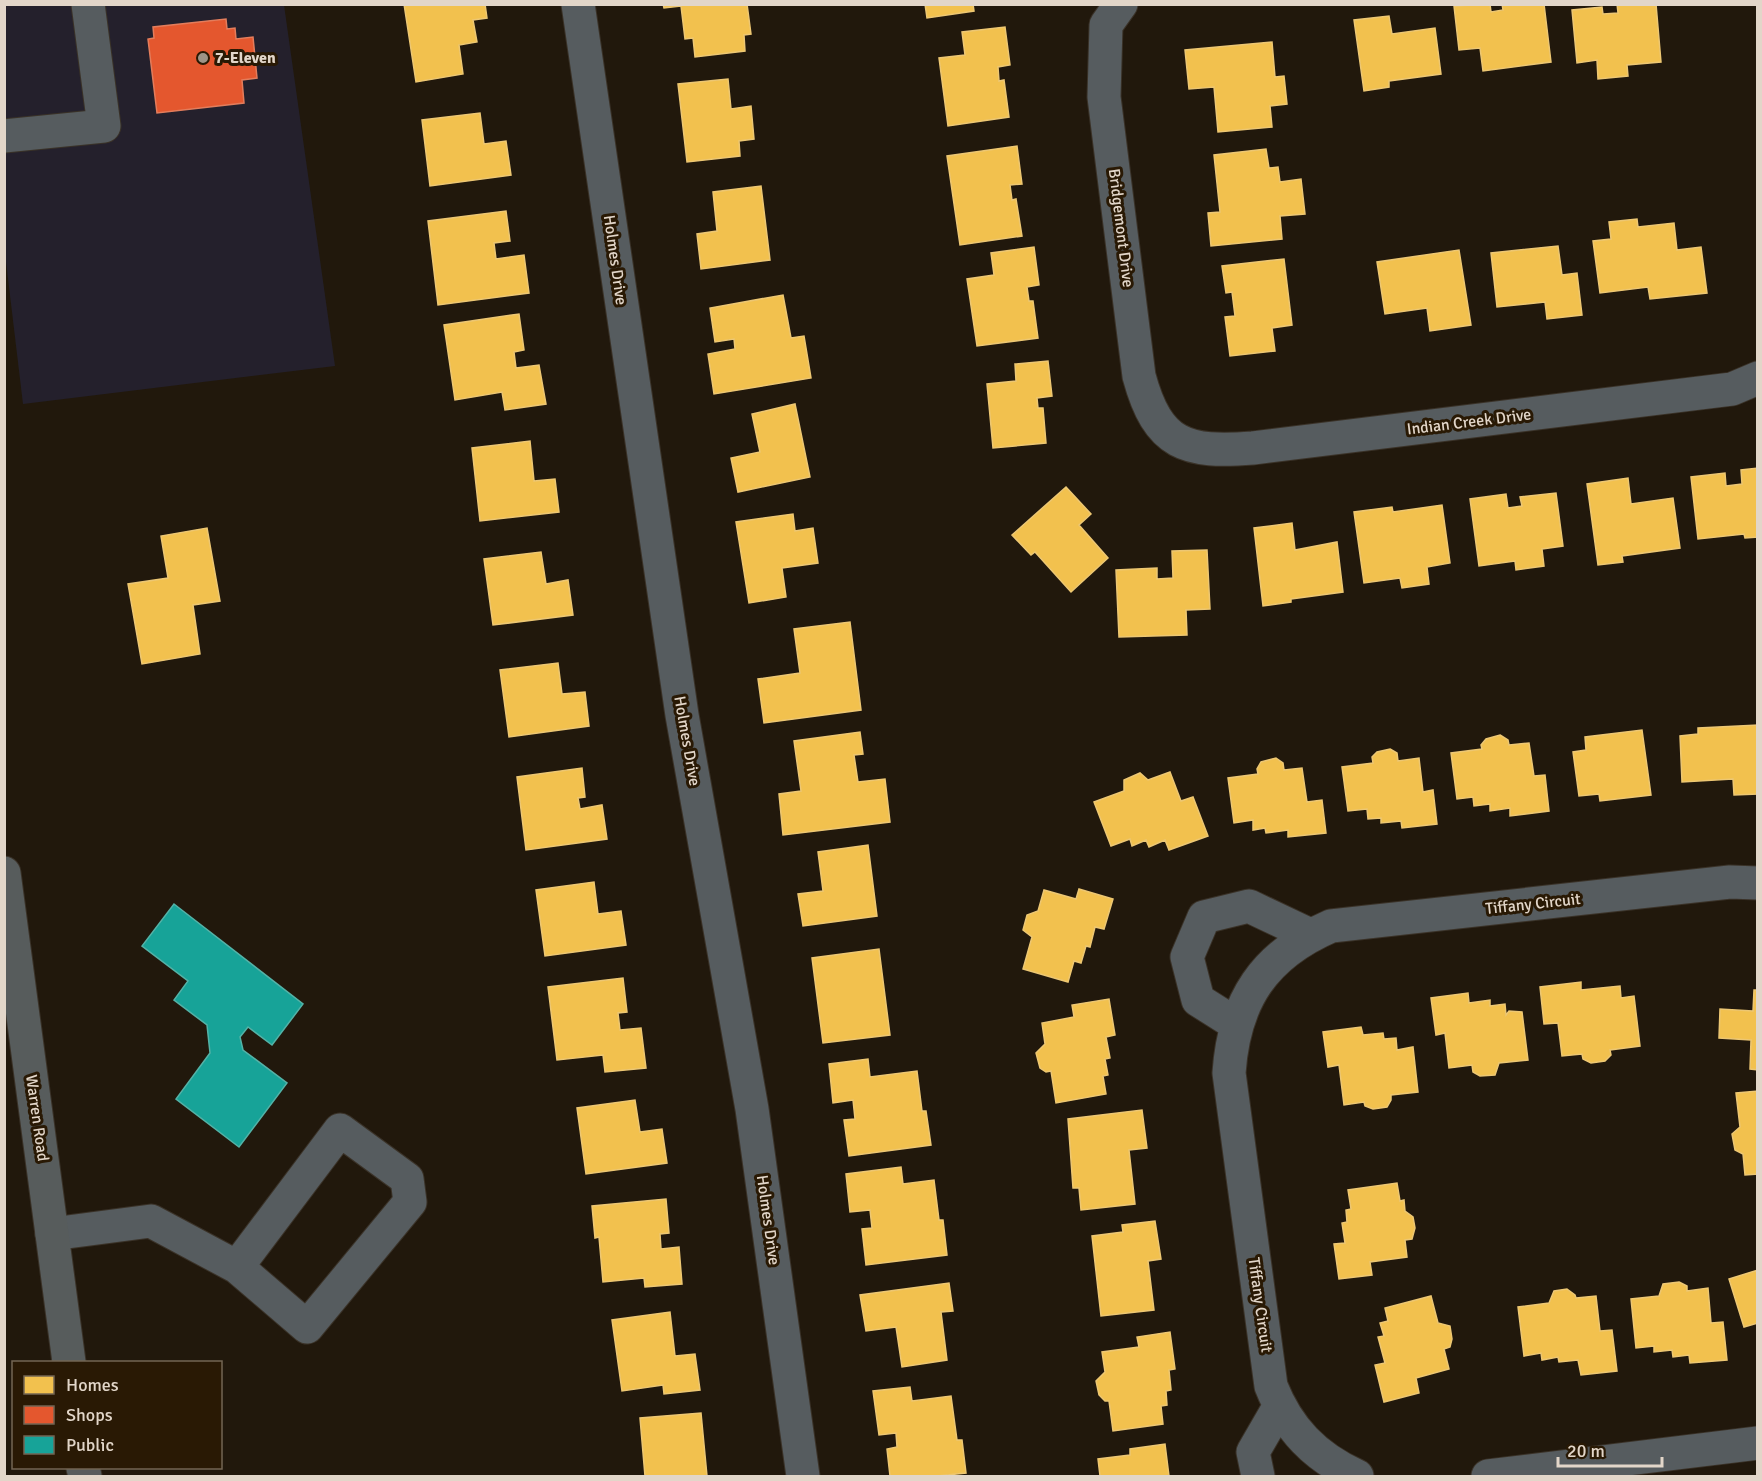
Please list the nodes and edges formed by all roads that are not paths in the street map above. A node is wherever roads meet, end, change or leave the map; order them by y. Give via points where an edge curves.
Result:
1 (88, 4) edge
2 (578, 4) edge
3 (1105, 11) edge
4 (4, 136) edge
5 (1758, 378) edge
6 (1179, 442) joint
7 (4, 873) edge
8 (1758, 883) edge
9 (1310, 935) junction
10 (1236, 1024) junction
11 (52, 1234) junction
12 (237, 1267) junction
13 (69, 1361) edge
14 (1279, 1407) junction
15 (1758, 1443) edge
16 (1557, 1472) edge
17 (802, 1476) edge
18 (1258, 1476) edge
19 (1357, 1476) edge
20 (1488, 1476) edge

1 - 4 street via 104,126
2 - 17 street, Holmes Drive via 682,715 752,1109
3 - 6 street, Bridgemont Drive via 1104,97 1140,376 1146,402 1158,422
5 - 6 street, Indian Creek Drive via 1732,389 1253,448 1204,451
7 - 11 main road, Warren Road
8 - 9 street, Tiffany Circuit via 1730,882 1332,926
9 - 10 street, Tiffany Circuit via 1290,948 1257,981
9 - 10 street via 1249,906 1204,917 1187,957 1198,1000
10 - 14 street, Tiffany Circuit via 1229,1073 1271,1386
11 - 12 street via 152,1221
11 - 13 main road, Warren Road
12 - 12 street via 340,1130 407,1179 410,1202 307,1327
14 - 18 street via 1253,1452
14 - 19 street, Tiffany Circuit via 1317,1454
15 - 16 street
16 - 20 street

